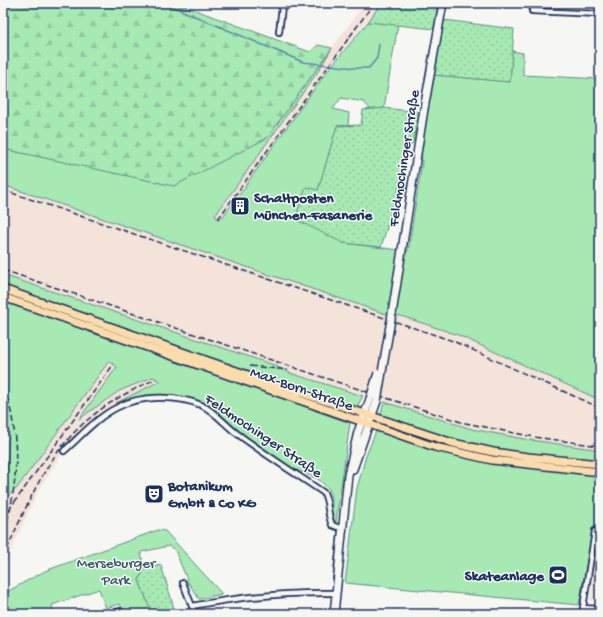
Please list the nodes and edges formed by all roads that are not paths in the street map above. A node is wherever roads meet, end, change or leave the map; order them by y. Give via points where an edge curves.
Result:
1 (286, 3) edge
2 (443, 3) edge
3 (532, 11) dead end
4 (600, 14) edge
5 (279, 32) dead end
6 (3, 289) edge
7 (3, 296) edge
8 (368, 415) junction
9 (365, 423) junction
10 (64, 451) dead end
11 (600, 464) edge
12 (600, 472) edge
13 (343, 529) junction
14 (594, 531) dead end
15 (183, 583) dead end
16 (336, 593) junction
17 (192, 606) junction
18 (583, 608) junction
19 (600, 609) edge
20 (120, 611) dead end
21 (110, 614) edge
22 (195, 614) edge
23 (334, 614) edge
24 (582, 614) edge

1 - 5 street via 285,7 282,6
2 - 8 main road, Feldmochinger Straße, bridge via 392,314
3 - 4 street
6 - 8 main road, Max-Born-Straße
7 - 9 main road, Max-Born-Straße
8 - 9 main road, Feldmochinger Straße
8 - 11 main road, Max-Born-Straße via 445,441 493,452
9 - 12 main road, Max-Born-Straße via 435,447 492,460
9 - 13 main road, Feldmochinger Straße via 347,486
10 - 13 street, Feldmochinger Straße via 118,406 153,399 191,402 210,411 243,438 324,493 332,525
13 - 16 main road, Feldmochinger Straße
14 - 18 street
15 - 17 street
16 - 17 street via 262,594
16 - 23 main road, Feldmochinger Straße
17 - 22 street
18 - 19 street
18 - 24 street
20 - 21 street

